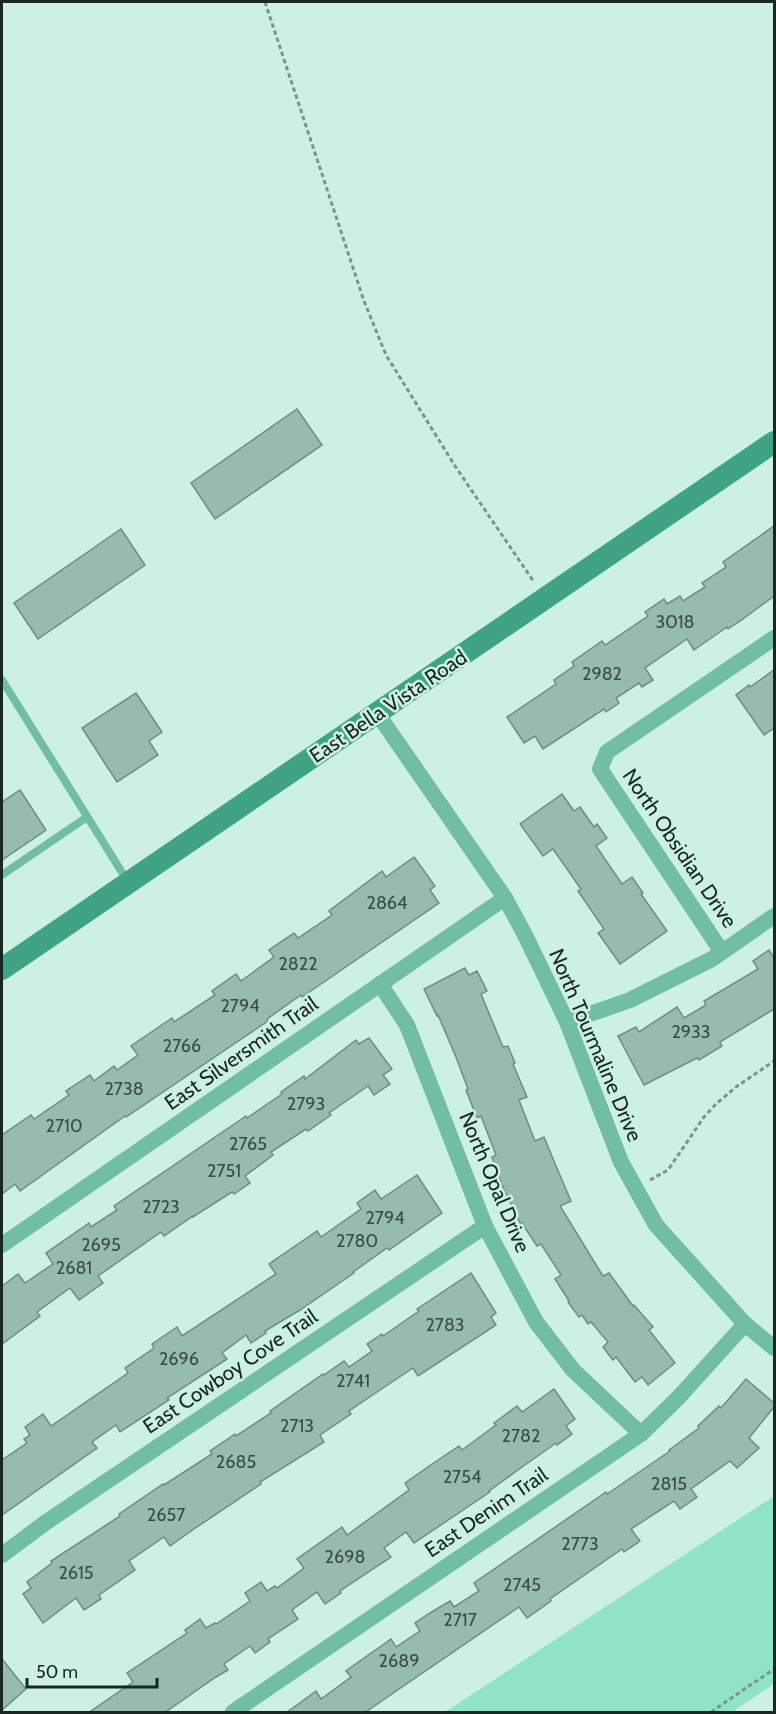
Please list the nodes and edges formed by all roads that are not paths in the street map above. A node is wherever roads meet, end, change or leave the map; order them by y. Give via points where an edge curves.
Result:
1 (774, 442) edge
2 (774, 638) edge
3 (2, 680) edge
4 (377, 713) junction
5 (87, 817) junction
6 (2, 875) edge
7 (128, 883) junction
8 (505, 898) junction
9 (774, 916) edge
10 (722, 952) junction
11 (3, 964) edge
12 (380, 984) junction
13 (567, 1022) junction
14 (485, 1226) junction
15 (2, 1245) edge
16 (745, 1324) junction
17 (774, 1347) edge
18 (641, 1434) junction
19 (2, 1556) edge
20 (232, 1713) edge

1 - 4 street, East Bella Vista Road
2 - 10 street, North Obsidian Drive via 607,752 600,770
3 - 5 lane
4 - 7 street, East Bella Vista Road
4 - 8 street, North Tourmaline Drive
5 - 6 lane
5 - 7 lane
7 - 11 street, East Bella Vista Road
8 - 12 street, East Silversmith Trail
8 - 13 street, North Tourmaline Drive
9 - 10 street
10 - 13 street via 630,1000
12 - 14 street, North Opal Drive via 407,1025
12 - 15 street, East Silversmith Trail
13 - 16 street, North Tourmaline Drive via 621,1162 656,1225
14 - 18 street, North Opal Drive via 536,1322 573,1370
14 - 19 street, East Cowboy Cove Trail
16 - 17 street, North Tourmaline Drive
16 - 18 street, East Denim Trail
18 - 20 street, East Denim Trail

